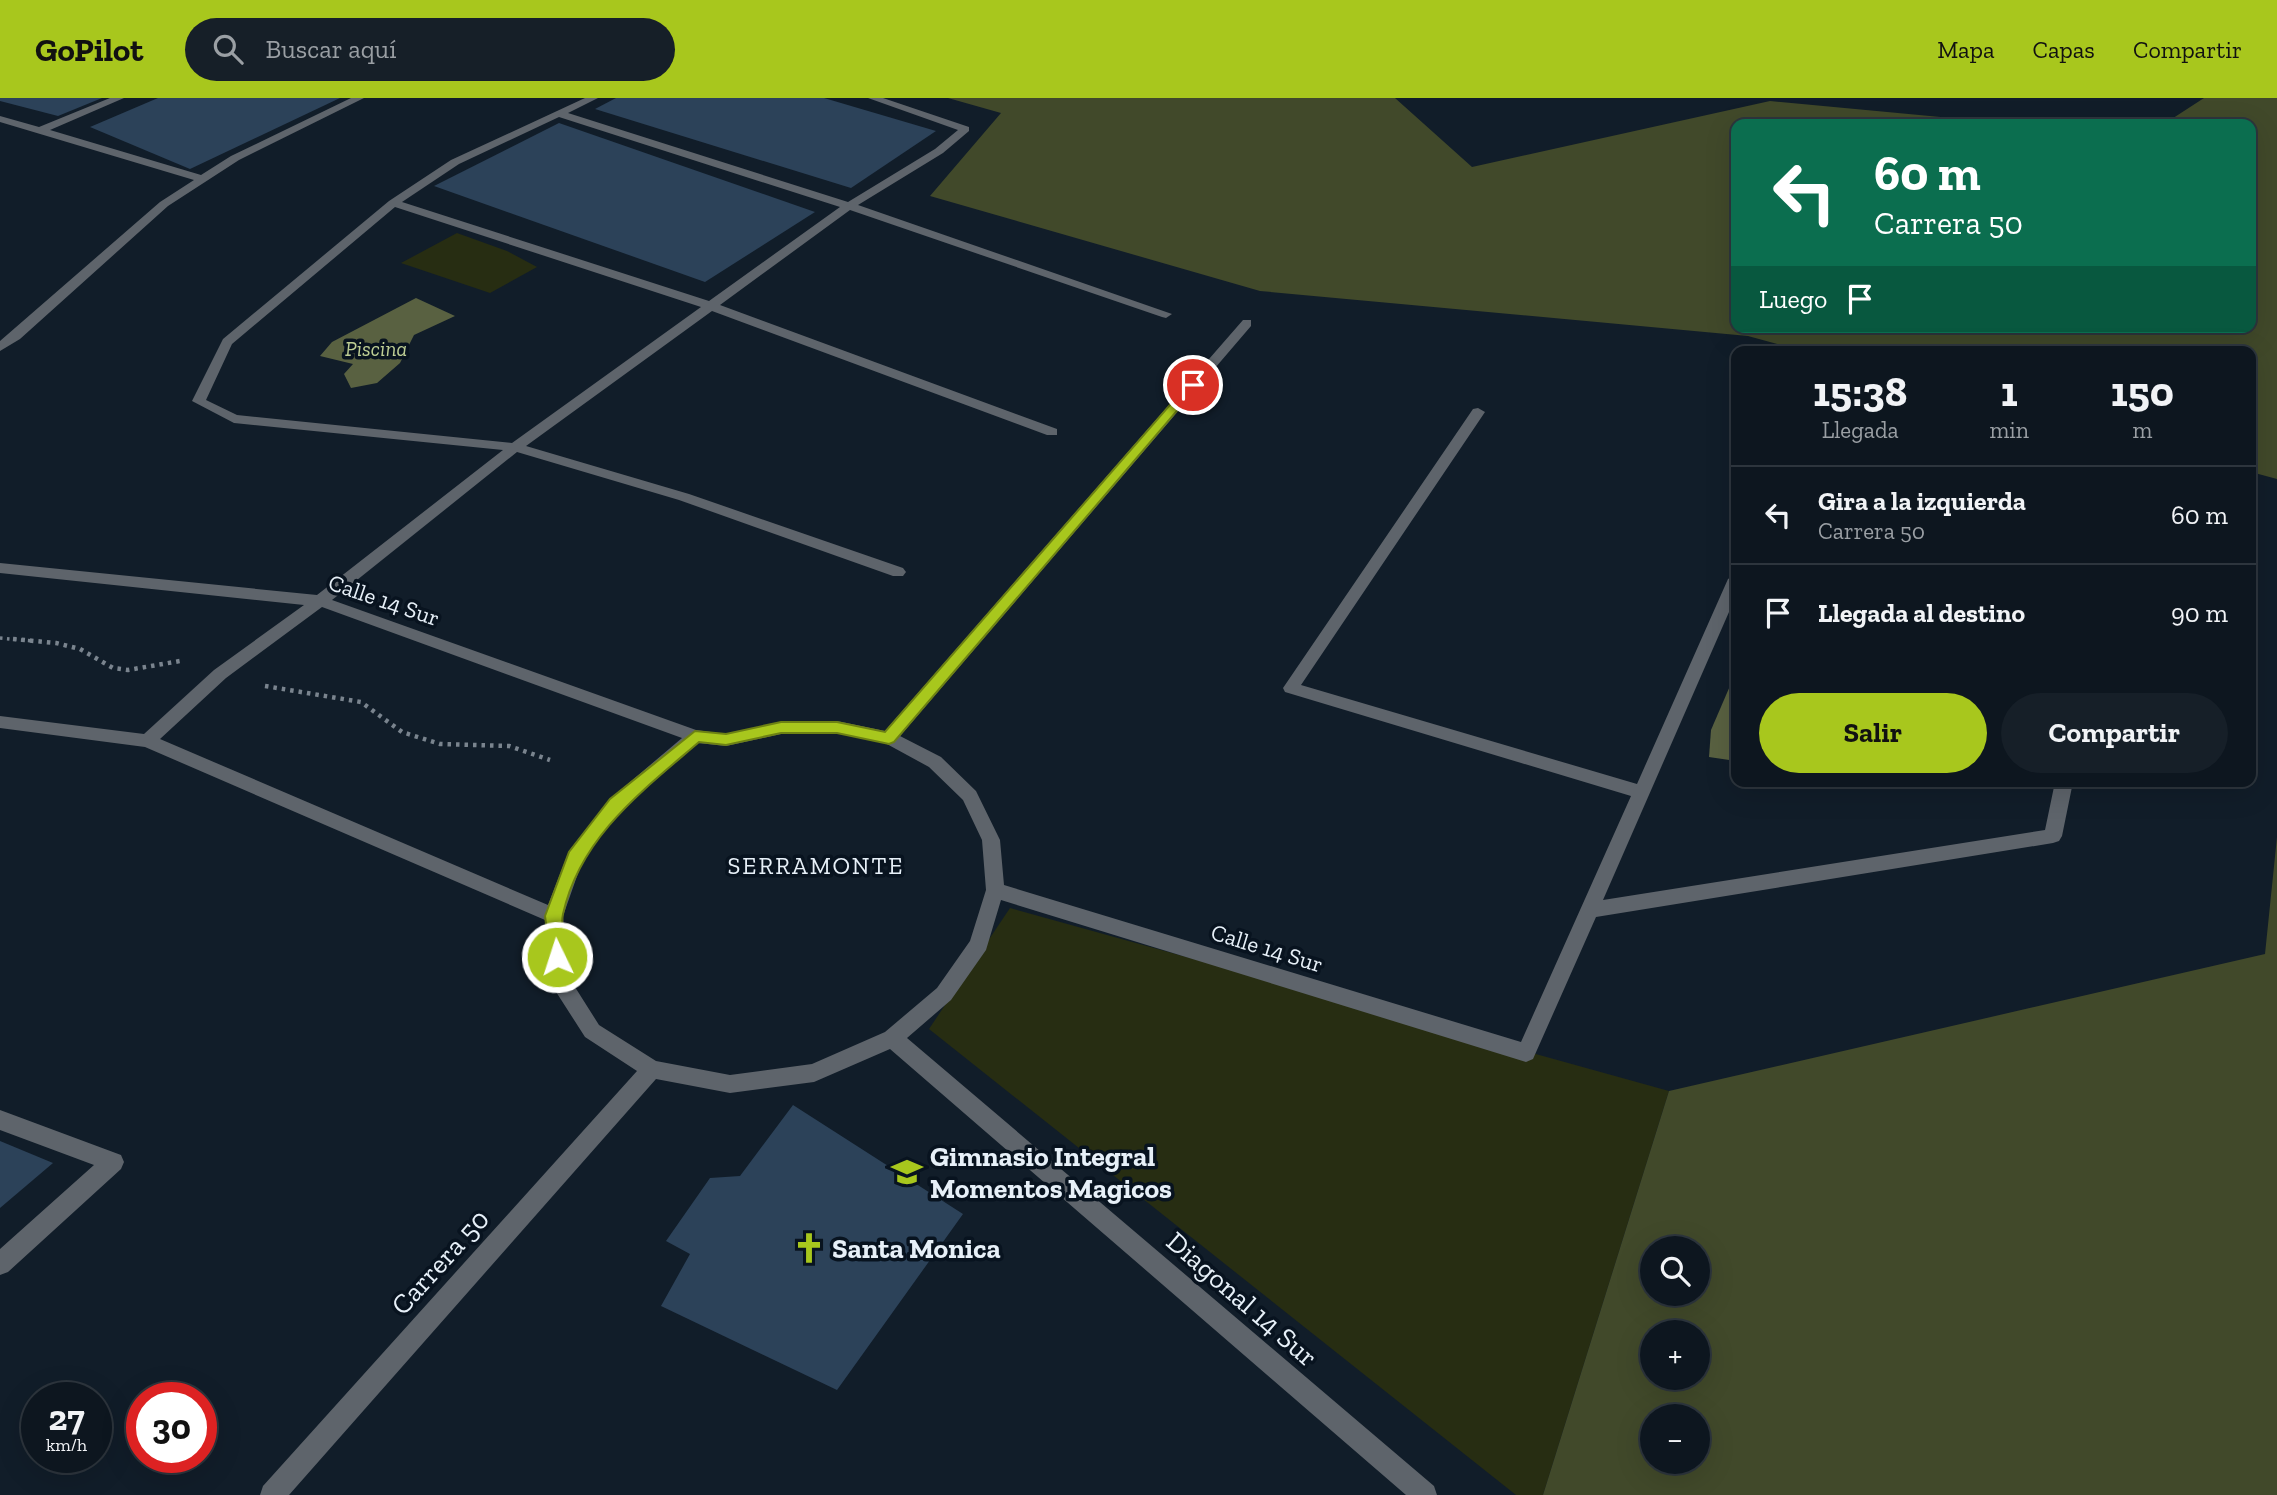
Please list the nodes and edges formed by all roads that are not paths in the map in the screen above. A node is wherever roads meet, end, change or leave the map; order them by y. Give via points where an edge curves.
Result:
1 (118, 98) edge
2 (359, 98) edge
3 (593, 98) edge
4 (873, 98) edge
5 (559, 114) junction
6 (0, 119) edge
7 (39, 131) junction
8 (203, 179) junction
9 (393, 203) junction
10 (849, 206) junction
11 (710, 306) junction
12 (1166, 314) dead end
13 (1247, 323) dead end
14 (0, 347) edge
15 (1478, 412) dead end
16 (1052, 432) dead end
17 (515, 447) junction
18 (0, 568) edge
19 (898, 572) dead end
20 (1731, 590) edge
21 (320, 601) junction
22 (0, 722) edge
23 (695, 736) junction
24 (889, 738) junction
25 (147, 741) junction
26 (2063, 787) edge
27 (1641, 792) junction
28 (995, 890) junction
29 (1589, 910) junction
30 (554, 916) junction
31 (892, 1038) junction
32 (652, 1069) junction
33 (0, 1119) edge
34 (0, 1264) edge
35 (272, 1495) edge
36 (1425, 1495) edge

1 - 7 street
2 - 8 street via 235,158
3 - 5 street
4 - 10 street via 965,129 939,151
5 - 9 street via 455,162
5 - 10 street
6 - 7 street
7 - 8 street
8 - 14 street via 164,204
9 - 11 street
9 - 17 street via 227,342 199,401 234,419
10 - 11 street
10 - 12 street
11 - 16 street
11 - 17 street
13 - 24 street
15 - 27 street via 1291,688
17 - 19 street via 684,497
17 - 21 street
18 - 21 street, Calle 14 Sur
20 - 27 street
21 - 23 street, Calle 14 Sur
21 - 25 street via 220,674
22 - 25 street
23 - 24 street, Calle 14 Sur via 726,740 781,728 837,727
23 - 30 street via 616,804 575,856
24 - 28 street, Calle 14 Sur via 935,761 970,796 991,840
25 - 30 street
26 - 29 street via 2053,836
27 - 29 street
28 - 29 street, Calle 14 Sur via 1526,1053
28 - 31 street via 979,944 944,995
30 - 32 street via 558,978 592,1031
31 - 32 street via 814,1073 730,1084
31 - 36 street, Diagonal 14 Sur
32 - 35 street, Carrera 50
33 - 34 street via 113,1163

